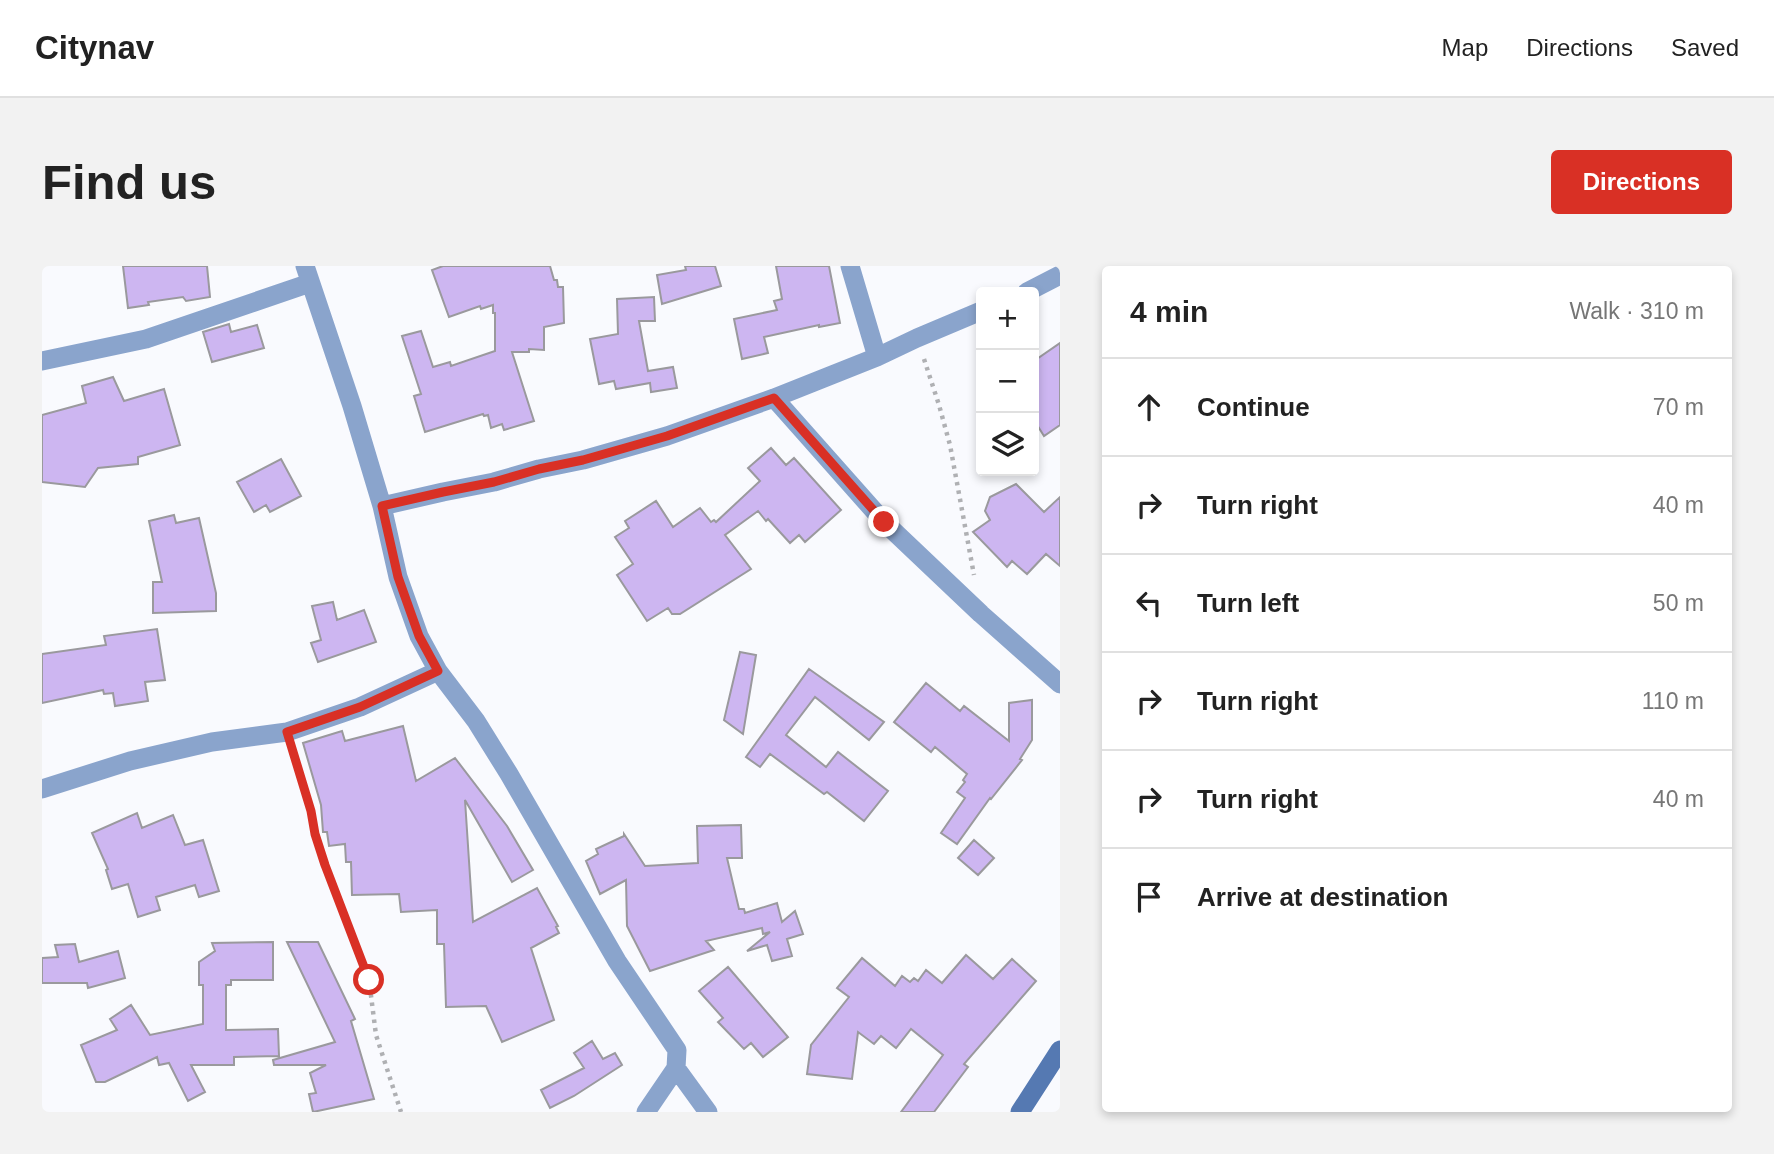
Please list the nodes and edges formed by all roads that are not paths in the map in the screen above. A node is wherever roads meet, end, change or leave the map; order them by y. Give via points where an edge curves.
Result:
1 (850, 266) edge
2 (308, 274) edge
3 (1060, 275) edge
4 (1037, 287) edge
5 (976, 313) edge
6 (877, 357) junction
7 (42, 361) edge
8 (774, 398) junction
9 (382, 506) junction
10 (438, 671) junction
11 (1060, 684) edge
12 (42, 789) edge
13 (1060, 1050) edge
14 (676, 1068) junction
15 (646, 1112) edge
16 (708, 1112) edge
17 (1020, 1112) edge

1 - 6 street
2 - 7 street via 146,339
2 - 9 street
3 - 4 street
5 - 6 street
6 - 8 street
8 - 9 street via 583,460
8 - 11 street via 884,522
9 - 10 street via 398,577 419,636
10 - 12 street via 360,707 287,732 212,742 130,761
10 - 14 street via 483,732 617,961 677,1049
13 - 17 main road
14 - 15 street
14 - 16 street

